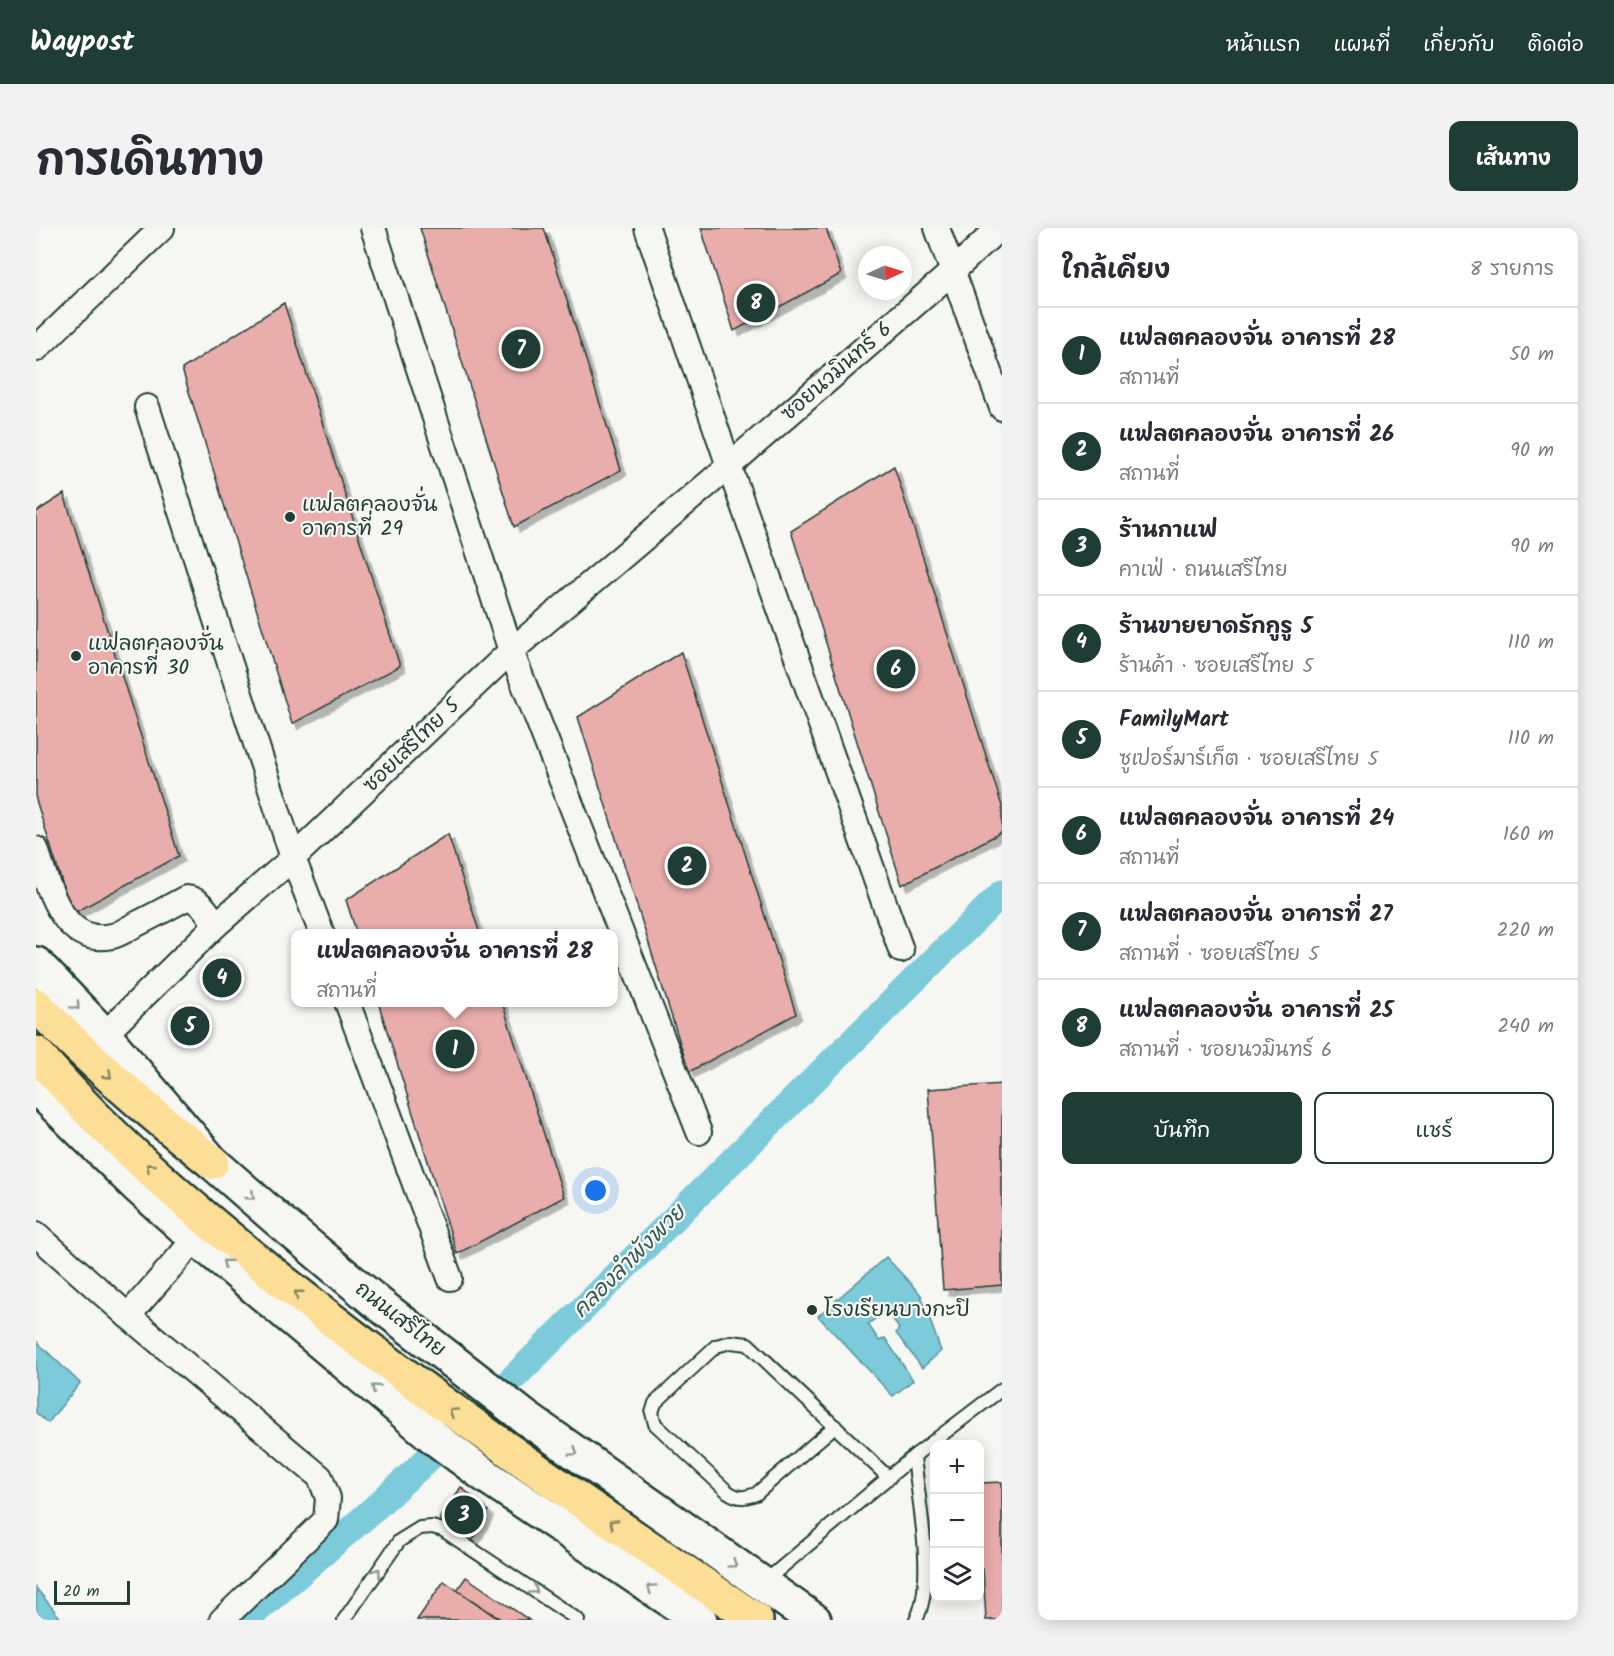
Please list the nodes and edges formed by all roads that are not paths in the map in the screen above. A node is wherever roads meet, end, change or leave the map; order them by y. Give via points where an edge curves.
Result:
1 (162, 228) edge
2 (374, 228) edge
3 (647, 228) edge
4 (937, 228) edge
5 (999, 228) edge
6 (952, 272) junction
7 (36, 349) edge
8 (147, 407) dead end
9 (1002, 408) edge
10 (729, 466) junction
11 (511, 651) junction
12 (36, 849) edge
13 (294, 858) junction
14 (216, 925) junction
15 (321, 929) edge
16 (902, 950) dead end
17 (36, 964) edge
18 (36, 1005) edge
19 (349, 1007) edge
20 (104, 1035) junction
21 (36, 1053) edge
22 (36, 1087) edge
23 (699, 1132) dead end
24 (212, 1162) junction
25 (36, 1234) edge
26 (196, 1238) junction
27 (450, 1278) dead end
28 (128, 1316) junction
29 (1002, 1389) edge
30 (835, 1426) junction
31 (914, 1456) junction
32 (890, 1478) junction
33 (762, 1584) junction
34 (222, 1620) edge
35 (344, 1620) edge
36 (578, 1620) edge
37 (700, 1620) edge
38 (756, 1620) edge
39 (814, 1620) edge
40 (916, 1620) edge

1 - 7 street
2 - 11 street
3 - 10 street
4 - 6 street
5 - 6 street, ซอยนวมินทร์ 6
6 - 9 street
6 - 10 street, ซอยนวมินทร์ 6
8 - 13 street
10 - 11 street, ซอยเสรีไทย 5
10 - 16 street
11 - 13 street, ซอยเสรีไทย 5
11 - 23 street
12 - 14 street via 65,920 78,931 99,937 114,936 186,898 200,903
13 - 14 street, ซอยเสรีไทย 5
13 - 15 street
14 - 20 street, ซอยเสรีไทย 5
17 -> 20 main road, ถนนเสรีไทย
18 -> 24 main road via 110,1077
19 - 27 street
20 - 24 main road, ถนนเสรีไทย
38 -> 21 main road via 441,1403 274,1274 137,1156 70,1093
22 - 26 main road
24 -> 33 main road, ถนนเสรีไทย via 375,1301 480,1383
25 - 28 street
26 - 28 street
37 -> 26 main road via 436,1439
28 - 34 street via 320,1477 328,1498 326,1520
29 - 31 lane
30 - 30 lane via 748,1344 731,1342 716,1346 686,1372 655,1403 652,1413 655,1424 737,1498 756,1494
30 - 32 lane
31 - 32 lane
31 - 40 lane via 926,1575
32 - 33 lane
33 - 39 main road, ถนนเสรีไทย
35 -> 36 lane via 399,1540 420,1528 432,1527 443,1530

